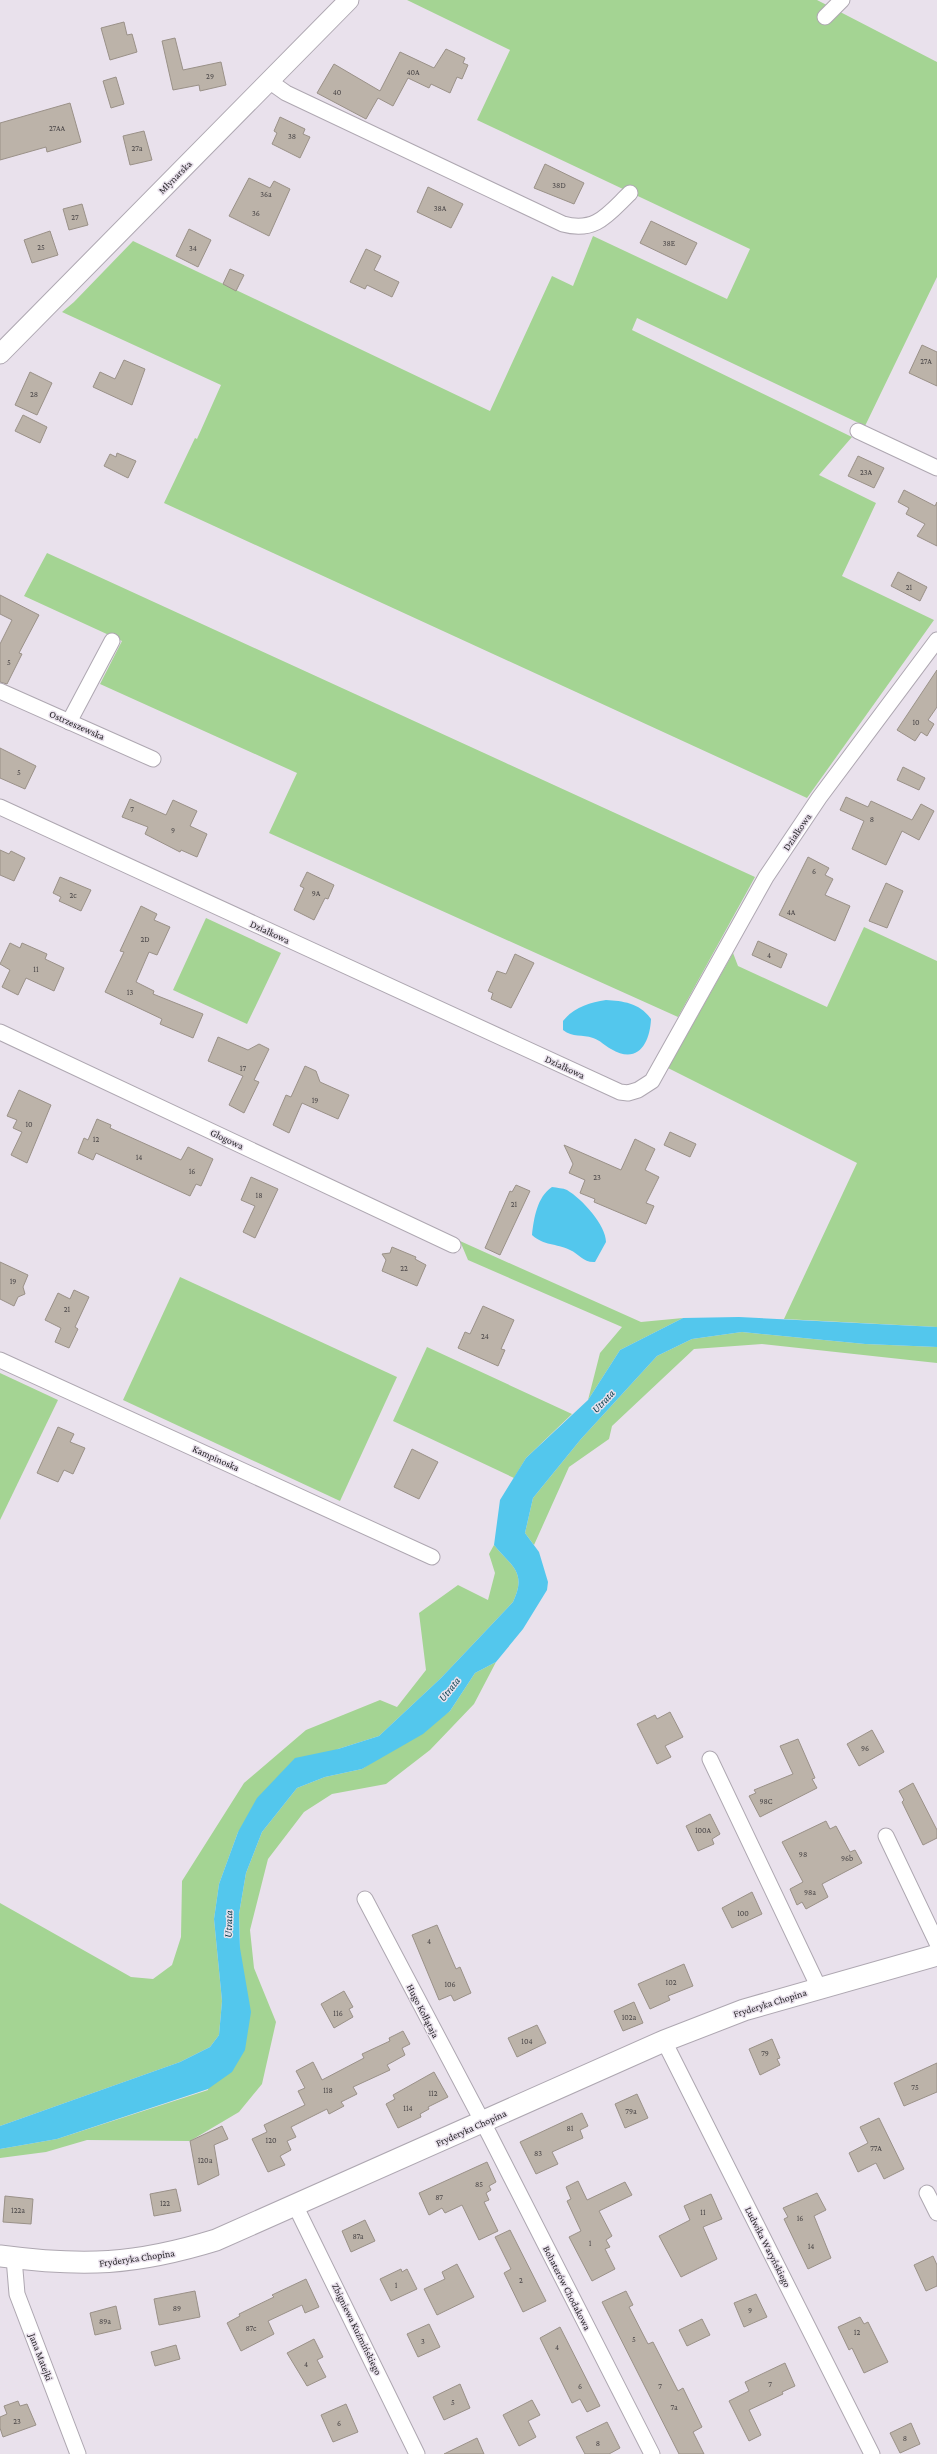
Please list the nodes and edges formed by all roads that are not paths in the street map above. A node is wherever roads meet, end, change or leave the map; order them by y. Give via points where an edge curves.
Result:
1 (349, 0) edge
2 (842, 0) edge
3 (825, 17) dead end
4 (269, 81) junction
5 (630, 193) dead end
6 (0, 354) edge
7 (858, 431) dead end
8 (937, 468) edge
9 (937, 640) edge
10 (112, 641) dead end
11 (0, 691) edge
12 (69, 722) junction
13 (153, 760) dead end
14 (0, 808) edge
15 (0, 1032) edge
16 (453, 1245) dead end
17 (0, 1360) edge
18 (432, 1557) dead end
19 (710, 1760) dead end
20 (886, 1836) dead end
21 (365, 1899) dead end
22 (937, 1942) edge
23 (937, 1955) edge
24 (819, 1988) junction
25 (664, 2041) junction
26 (483, 2123) junction
27 (927, 2193) dead end
28 (295, 2205) junction
29 (937, 2213) edge
30 (7, 2257) edge
31 (78, 2454) edge
32 (417, 2454) edge
33 (652, 2454) edge
34 (872, 2454) edge

1 - 4 street, Młynarska
2 - 3 street
4 - 5 street via 286,93 563,224 587,227 600,221
4 - 6 street, Młynarska
7 - 8 street
9 - 14 street, Działkowa via 819,798 766,877 652,1081 628,1093 620,1092
10 - 12 street
11 - 12 street, Ostrzeszewska
12 - 13 street, Ostrzeszewska
15 - 16 street, Głogowa
17 - 18 street, Kampinoska
19 - 24 street
20 - 22 street
21 - 26 street, Hugo Kołłątaja
23 - 24 main road, Fryderyka Chopina
24 - 25 main road, Fryderyka Chopina via 744,2010
25 - 26 main road, Fryderyka Chopina
25 - 34 street, Ludwika Waryńskiego
26 - 28 main road, Fryderyka Chopina
26 - 33 street, Bohaterów Chodakowa
27 - 29 street
28 - 30 main road, Fryderyka Chopina via 216,2240 157,2256 95,2264
28 - 32 street, Zbigniewa Kuźmińskiego
30 - 31 street, Jana Matejki via 17,2294

